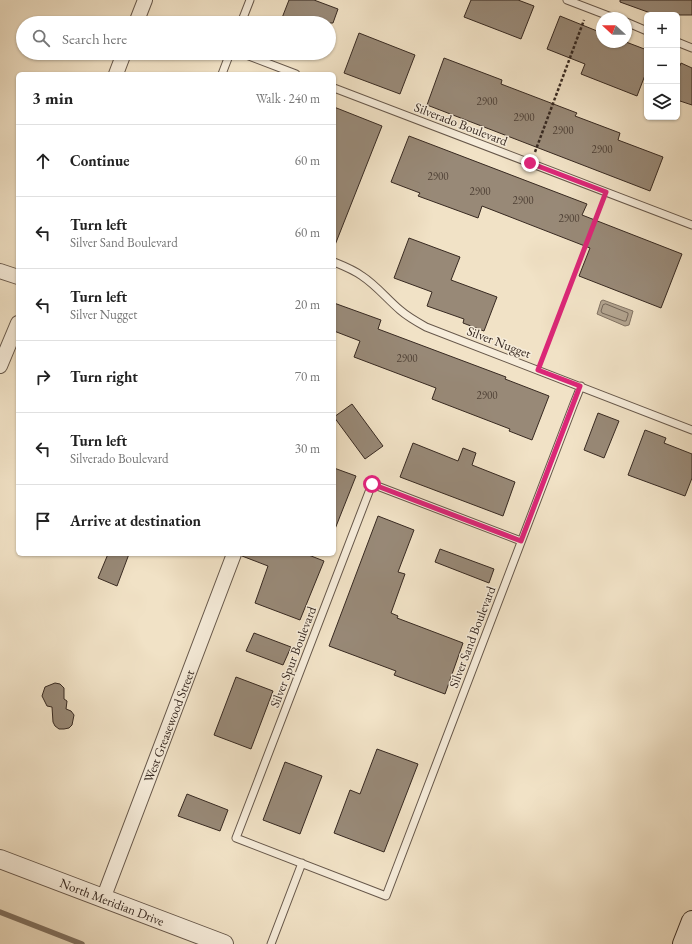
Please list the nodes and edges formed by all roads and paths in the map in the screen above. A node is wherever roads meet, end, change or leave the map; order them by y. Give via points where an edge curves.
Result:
1 (145, 0) edge
2 (250, 0) edge
3 (567, 0) edge
4 (589, 8) junction
5 (599, 12) edge
6 (139, 16) edge
7 (244, 16) edge
8 (632, 24) edge
9 (644, 29) edge
10 (680, 43) edge
11 (692, 48) edge
12 (121, 60) edge
13 (227, 60) edge
14 (259, 60) edge
15 (117, 72) edge
16 (223, 72) edge
17 (291, 72) edge
18 (336, 89) edge
19 (530, 163) junction
20 (606, 192) junction
21 (692, 225) edge
22 (336, 263) edge
23 (0, 271) edge
24 (16, 276) edge
25 (16, 328) edge
26 (0, 366) edge
27 (538, 370) junction
28 (580, 386) junction
29 (692, 430) edge
30 (521, 541) junction
31 (233, 556) edge
32 (0, 859) edge
33 (302, 863) junction
34 (103, 899) junction
35 (692, 920) edge
36 (214, 942) edge
37 (271, 944) edge
38 (683, 944) edge

1 - 6 street
2 - 7 lane
3 - 4 lane
4 - 5 lane
4 - 19 path
8 - 9 lane
10 - 11 lane
12 - 15 street
13 - 16 lane
14 - 17 lane
18 - 19 lane, Silverado Boulevard
19 - 20 lane, Silverado Boulevard
20 - 21 lane, Silverado Boulevard
20 - 27 path
22 - 27 lane, Silver Nugget via 362,276 399,309 426,327
23 - 24 street
25 - 26 street
27 - 28 lane, Silver Nugget
28 - 29 lane, Silver Nugget
28 - 30 lane, Silver Sand Boulevard
30 - 33 lane, Silver Sand Boulevard via 386,896
30 - 33 lane, Silver Spur Boulevard via 372,484 236,838
31 - 34 street, West Greasewood Street
32 - 34 street, North Meridian Drive
33 - 37 lane
34 - 36 street, North Meridian Drive
35 - 38 main road

